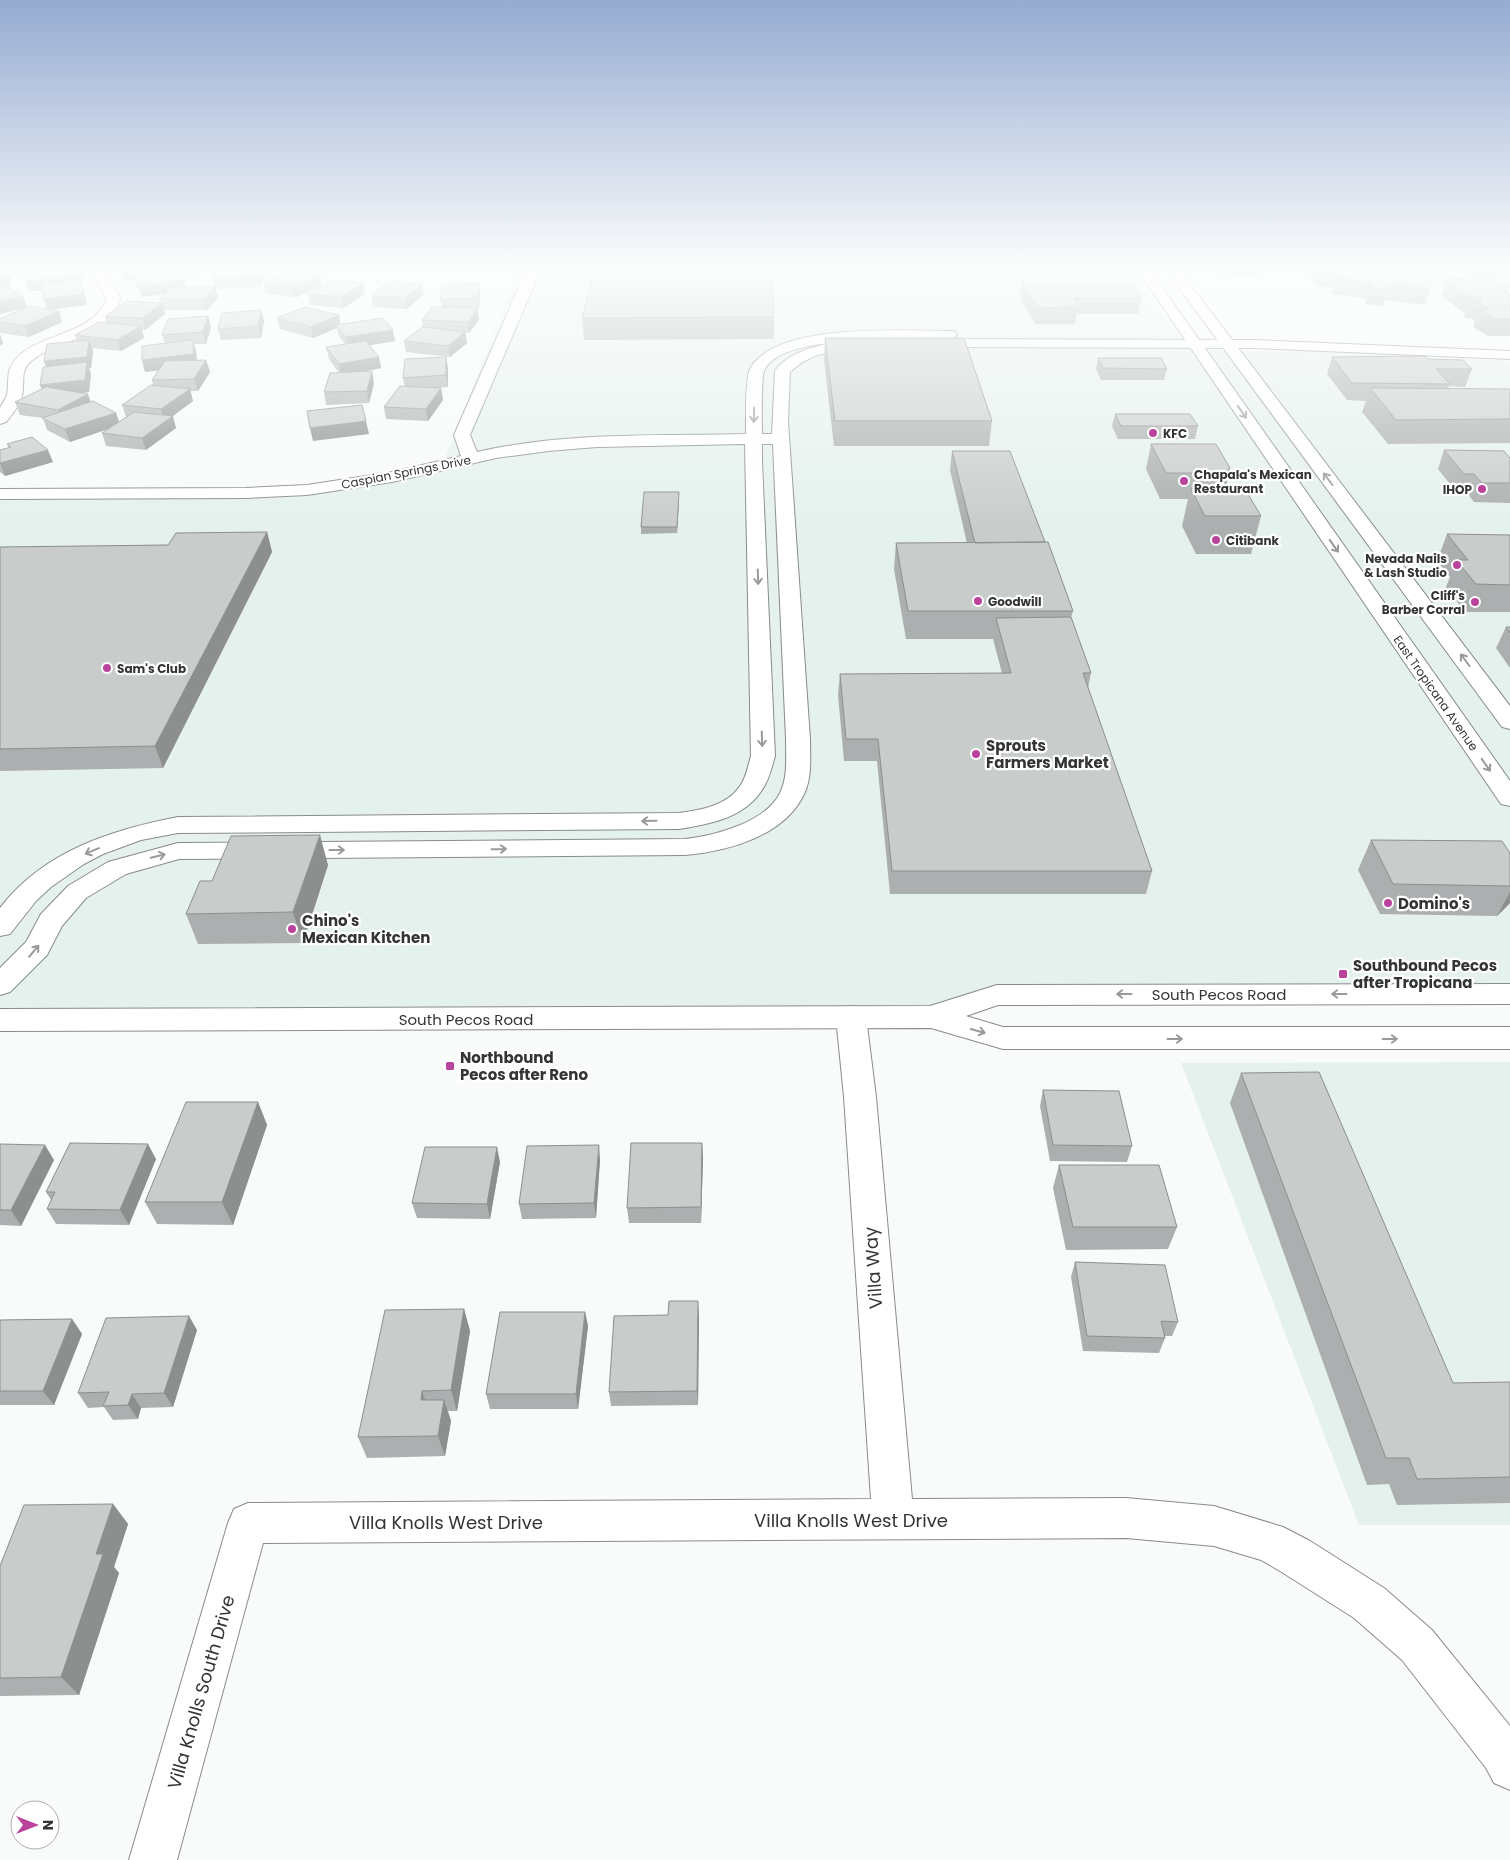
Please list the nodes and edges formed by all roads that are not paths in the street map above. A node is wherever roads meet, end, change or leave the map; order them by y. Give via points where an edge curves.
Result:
1 (35, 353) edge
2 (498, 353) edge
3 (775, 353) edge
4 (812, 353) edge
5 (1201, 353) edge
6 (1233, 353) edge
7 (1469, 353) edge
8 (1510, 355) edge
9 (0, 420) edge
10 (753, 439) junction
11 (781, 439) junction
12 (471, 458) junction
13 (1278, 465) junction
14 (0, 494) edge
15 (1381, 550) junction
16 (1510, 722) edge
17 (1510, 799) edge
18 (0, 927) edge
19 (0, 986) edge
20 (1510, 994) edge
21 (851, 1017) junction
22 (932, 1017) junction
23 (0, 1020) edge
24 (1510, 1038) edge
25 (893, 1519) junction
26 (248, 1524) joint
27 (1510, 1767) edge
28 (153, 1860) edge

1 - 9 street via 23,361 15,373 15,394
2 - 12 street via 462,435
3 -> 10 street via 756,372
4 - 11 street via 784,371
5 -> 13 street, East Tropicana Avenue
15 -> 6 street
7 - 8 street
10 - 11 street, Caspian Springs Drive
10 - 12 street, Caspian Springs Drive via 597,442
10 -> 18 street via 762,756 750,791 728,809 679,821 178,825 132,834 61,865 21,900
19 -> 11 street via 38,948 51,921 77,892 117,868 178,851 685,847 714,844 743,834 777,813 792,793 798,774
12 - 14 street, Caspian Springs Drive via 392,477 306,490
13 - 15 street via 1297,472 1352,536
13 -> 17 street, East Tropicana Avenue
16 -> 15 street
20 -> 22 street, South Pecos Road via 997,995
21 - 22 street, South Pecos Road
21 - 23 street, South Pecos Road
21 - 25 street, Villa Way
22 -> 24 street, South Pecos Road via 1003,1038
25 - 26 street, Villa Knolls West Drive
25 - 27 street, Villa Knolls West Drive via 1126,1518 1214,1526 1268,1542 1369,1603 1417,1645 1502,1752
26 - 28 street, Villa Knolls South Drive

